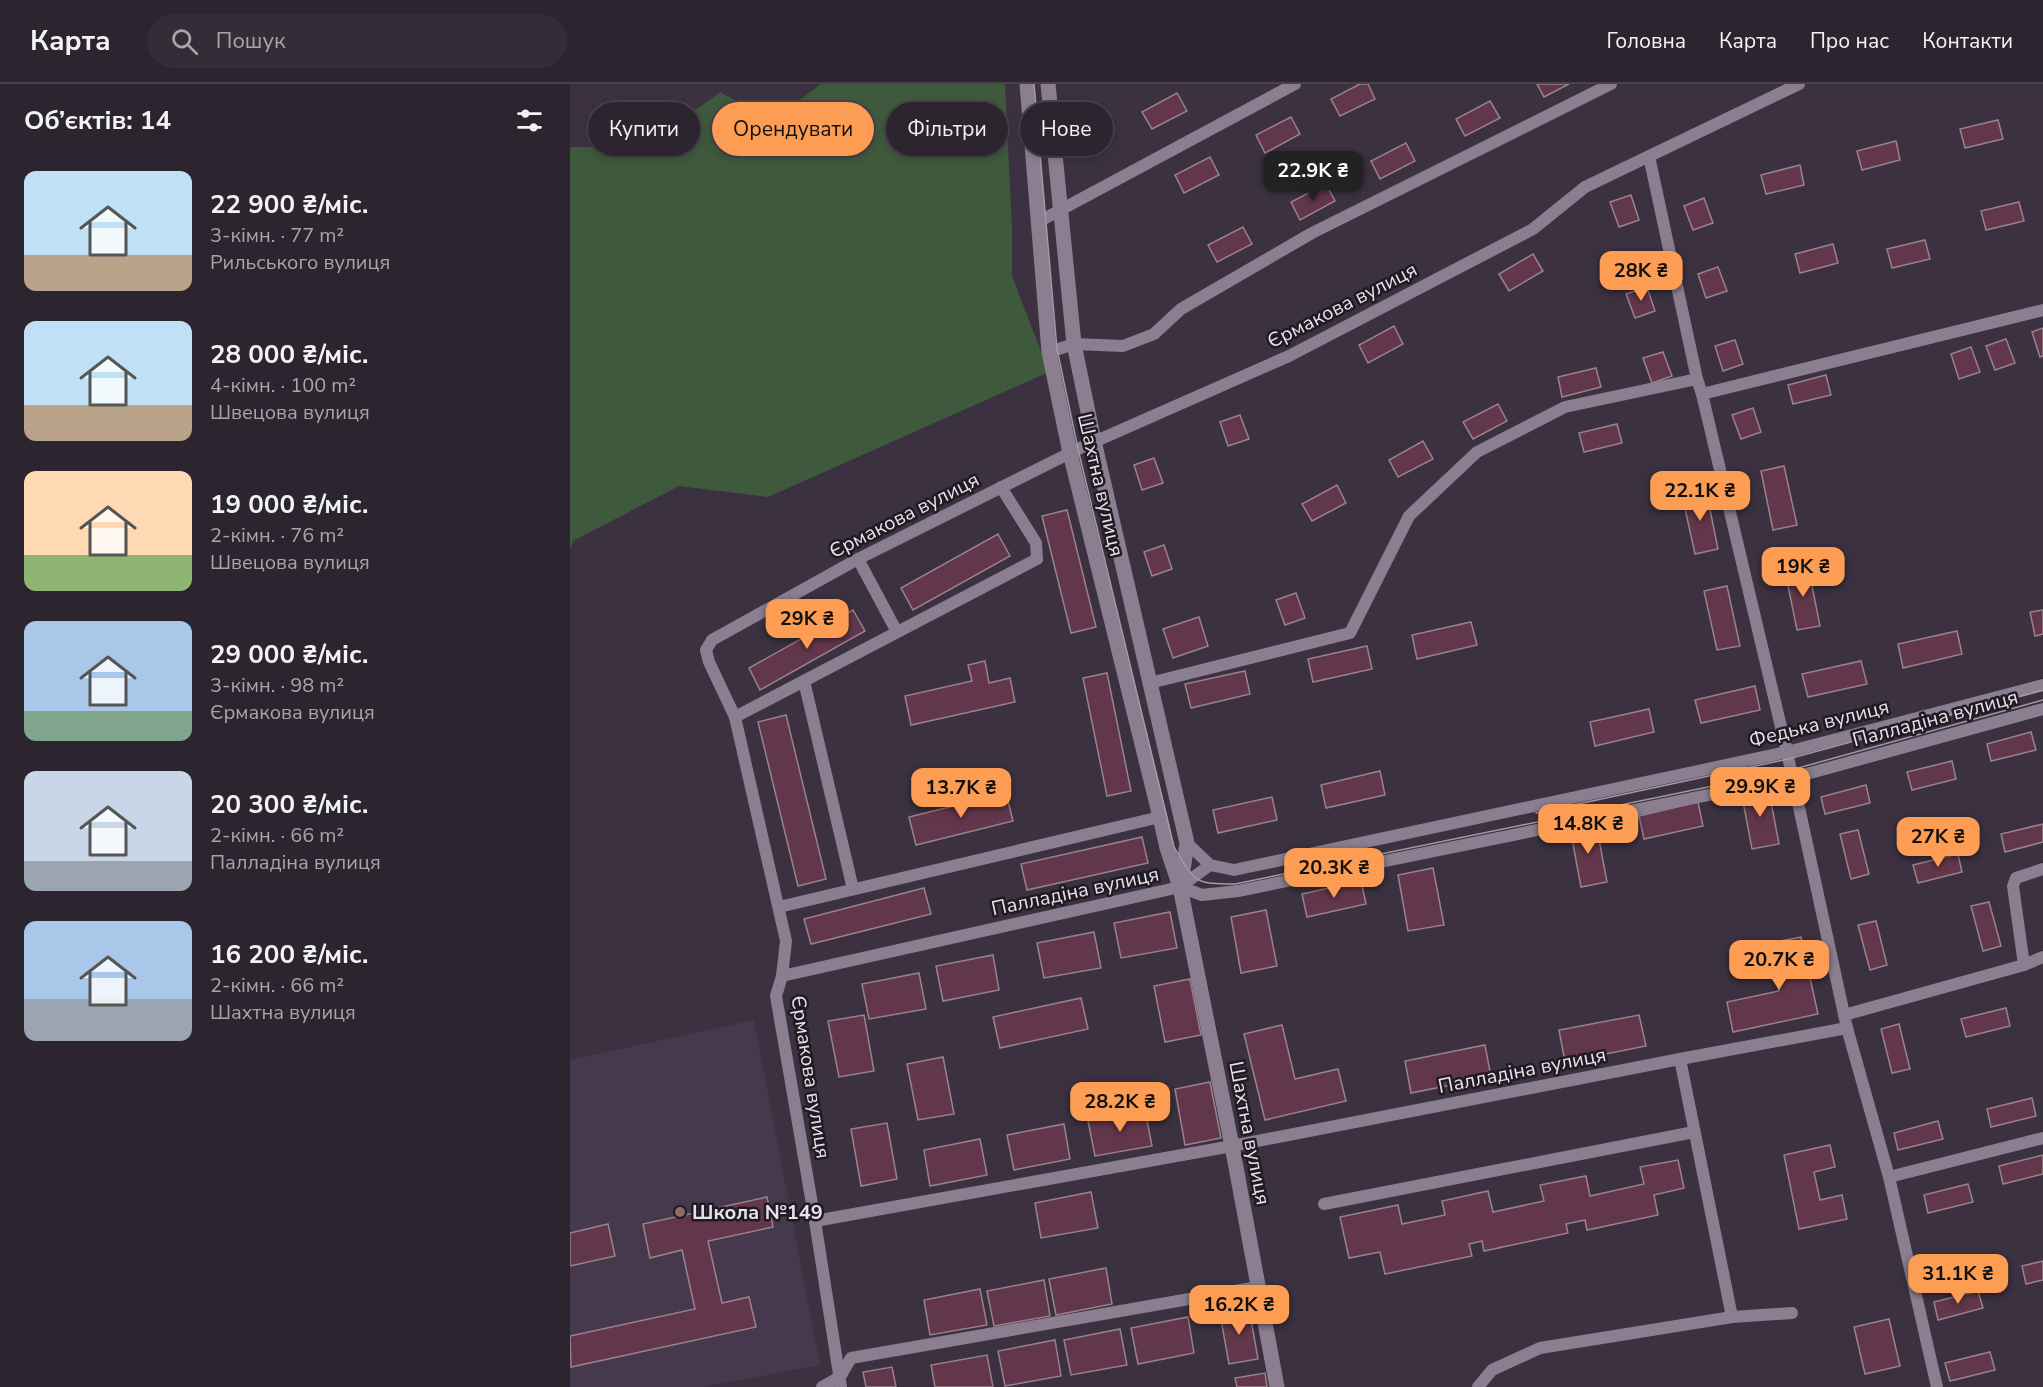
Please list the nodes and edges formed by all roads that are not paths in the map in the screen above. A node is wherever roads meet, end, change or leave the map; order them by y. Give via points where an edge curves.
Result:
1 (1027, 84) edge
2 (1048, 84) edge
3 (1295, 84) edge
4 (1611, 84) edge
5 (1799, 84) edge
6 (1649, 156) junction
7 (1060, 211) junction
8 (1038, 222) junction
9 (2043, 310) edge
10 (1074, 344) junction
11 (1049, 352) junction
12 (1697, 379) junction
13 (1702, 394) junction
14 (1094, 441) junction
15 (1070, 453) junction
16 (1001, 487) junction
17 (858, 559) junction
18 (897, 632) junction
19 (804, 681) junction
20 (1150, 683) junction
21 (2043, 685) edge
22 (2043, 709) edge
23 (735, 717) junction
24 (1787, 752) junction
25 (1792, 778) junction
26 (1160, 817) junction
27 (1187, 843) junction
28 (1210, 865) junction
29 (2043, 869) edge
30 (1180, 888) junction
31 (853, 889) junction
32 (778, 907) junction
33 (2043, 957) edge
34 (2024, 964) junction
35 (782, 976) junction
36 (1844, 1015) junction
37 (1847, 1028) junction
38 (1680, 1059) junction
39 (1694, 1132) junction
40 (2043, 1138) edge
41 (1232, 1146) junction
42 (1890, 1177) junction
43 (1324, 1204) dead end
44 (815, 1221) junction
45 (1258, 1287) junction
46 (1792, 1313) dead end
47 (1732, 1317) junction
48 (840, 1382) edge
49 (822, 1387) edge
50 (1277, 1387) edge
51 (1478, 1387) edge
52 (1936, 1387) edge

1 - 8 main road, Шахтна вулиця
2 - 7 main road, Шахтна вулиця
3 - 7 street
4 - 10 street via 1312,233 1181,309 1154,334 1123,346
5 - 6 street, Єрмакова вулиця
6 - 12 street
6 - 14 street, Єрмакова вулиця via 1585,187 1533,229 1299,351
7 - 8 street
7 - 10 main road, Шахтна вулиця
8 - 11 main road, Шахтна вулиця
9 - 13 street
10 - 11 street
10 - 14 main road, Шахтна вулиця
11 - 15 main road, Шахтна вулиця
12 - 13 street
12 - 20 street via 1565,407 1477,452 1409,516 1350,633
13 - 24 street
14 - 15 street, Єрмакова вулиця
14 - 20 main road, Шахтна вулиця
15 - 16 street, Єрмакова вулиця
15 - 26 main road, Шахтна вулиця
16 - 17 street, Єрмакова вулиця
16 - 18 street via 1036,543 1037,559
17 - 18 street
17 - 23 street, Єрмакова вулиця via 712,640 706,650 709,662
18 - 19 street
19 - 23 street
19 - 31 street
20 - 27 main road, Шахтна вулиця
21 - 24 street, Федька вулиця
22 - 25 street, Палладіна вулиця
23 - 32 street, Єрмакова вулиця
24 - 25 street
24 - 28 street, Федька вулиця via 1234,870
25 - 30 street, Палладіна вулиця via 1238,891 1202,895
25 - 36 street
26 - 30 main road, Шахтна вулиця
26 - 31 street
27 - 28 street
27 - 30 main road, Шахтна вулиця
28 - 30 street
29 - 34 street via 2016,878 2013,886
30 - 35 street, Палладіна вулиця
30 - 41 main road, Шахтна вулиця
31 - 32 street
32 - 35 street, Єрмакова вулиця via 786,941
33 - 34 street
34 - 36 street
35 - 44 street, Єрмакова вулиця via 776,996
36 - 37 street
37 - 38 street, Палладіна вулиця
37 - 42 street
38 - 39 street
38 - 41 street, Палладіна вулиця
39 - 43 street
39 - 47 street
40 - 42 street
41 - 44 street, Палладіна вулиця
41 - 45 main road, Шахтна вулиця
42 - 52 street
44 - 48 street, Єрмакова вулиця
45 - 48 street via 851,1358
45 - 50 main road, Шахтна вулиця
46 - 47 street
47 - 51 street via 1540,1348 1492,1370
48 - 49 street

